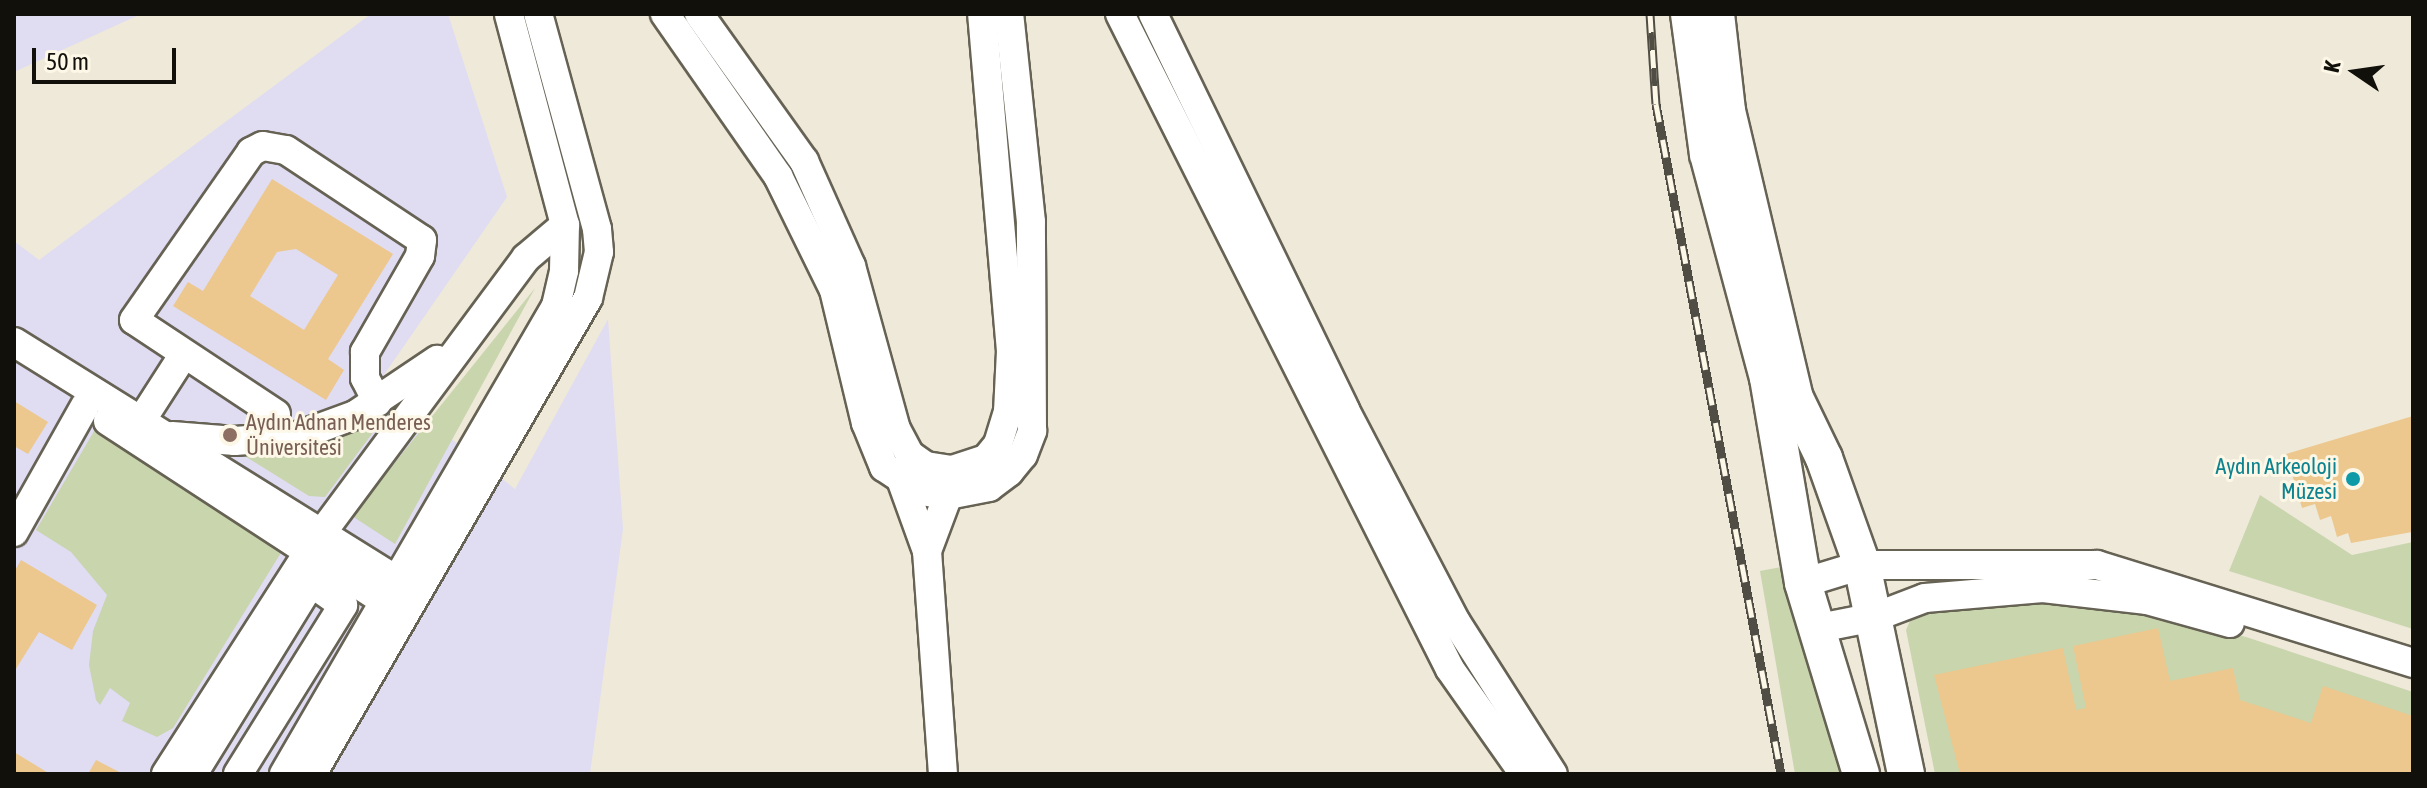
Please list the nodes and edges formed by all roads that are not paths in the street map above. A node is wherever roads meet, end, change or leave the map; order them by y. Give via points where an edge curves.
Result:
1 (509, 14) edge
2 (538, 14) edge
3 (665, 14) edge
4 (699, 14) edge
5 (982, 14) edge
6 (1009, 14) edge
7 (1120, 14) edge
8 (1153, 14) edge
9 (1689, 14) edge
10 (1716, 14) edge
11 (565, 225) junction
12 (466, 337) junction
13 (14, 342) edge
14 (184, 354) junction
15 (14, 362) edge
16 (377, 402) junction
17 (85, 406) junction
18 (276, 414) dead end
19 (137, 428) junction
20 (169, 436) junction
21 (902, 482) junction
22 (948, 495) junction
23 (14, 532) edge
24 (927, 551) junction
25 (316, 557) junction
26 (1862, 565) junction
27 (1803, 583) junction
28 (397, 594) junction
29 (1875, 617) junction
30 (1814, 629) junction
31 (1882, 655) junction
32 (2413, 663) edge
33 (1828, 669) junction
34 (2413, 683) edge
35 (166, 774) edge
36 (193, 774) edge
37 (238, 774) edge
38 (284, 774) edge
39 (312, 774) edge
40 (943, 774) edge
41 (1524, 774) edge
42 (1553, 774) edge
43 (1861, 774) edge
44 (1906, 774) edge

1 - 11 street
2 - 28 street via 595,220 599,252 588,298
3 - 21 street via 778,176 834,290 866,423 884,467
4 - 5 street via 804,161 851,266 896,429 910,455 926,466 952,470 986,459 998,444 1008,412 1011,351
6 - 22 street via 1031,222 1032,431 1009,472 989,487
7 - 41 street via 1450,669
8 - 42 street via 1345,410 1449,608
9 - 27 main road via 1708,154 1768,378
10 - 26 main road via 1727,111 1795,398 1824,458
11 - 12 street via 526,258
11 - 28 street via 564,271 556,306
12 - 16 street
12 - 25 street
13 - 19 street
14 - 16 street via 134,320 251,152 278,146 422,240 420,256 365,352 365,378
14 - 18 street
14 - 19 street
15 - 17 street
16 - 20 street via 298,436 235,441
17 - 19 street
17 - 23 street
19 - 20 street
19 - 25 street
20 - 25 street
21 - 22 street
21 - 24 street
22 - 24 street
24 - 40 street
25 - 28 street
25 - 35 street
25 - 36 street
25 - 37 street via 343,605
26 - 27 street
26 - 29 main road
26 - 32 street via 2097,565
27 - 30 main road
28 - 38 street
28 - 39 street
29 - 30 street
29 - 31 main road
29 - 34 street via 1925,598 2043,588 2147,600 2304,644
30 - 33 main road
31 - 33 main road via 1865,651
31 - 44 main road
33 - 43 main road

